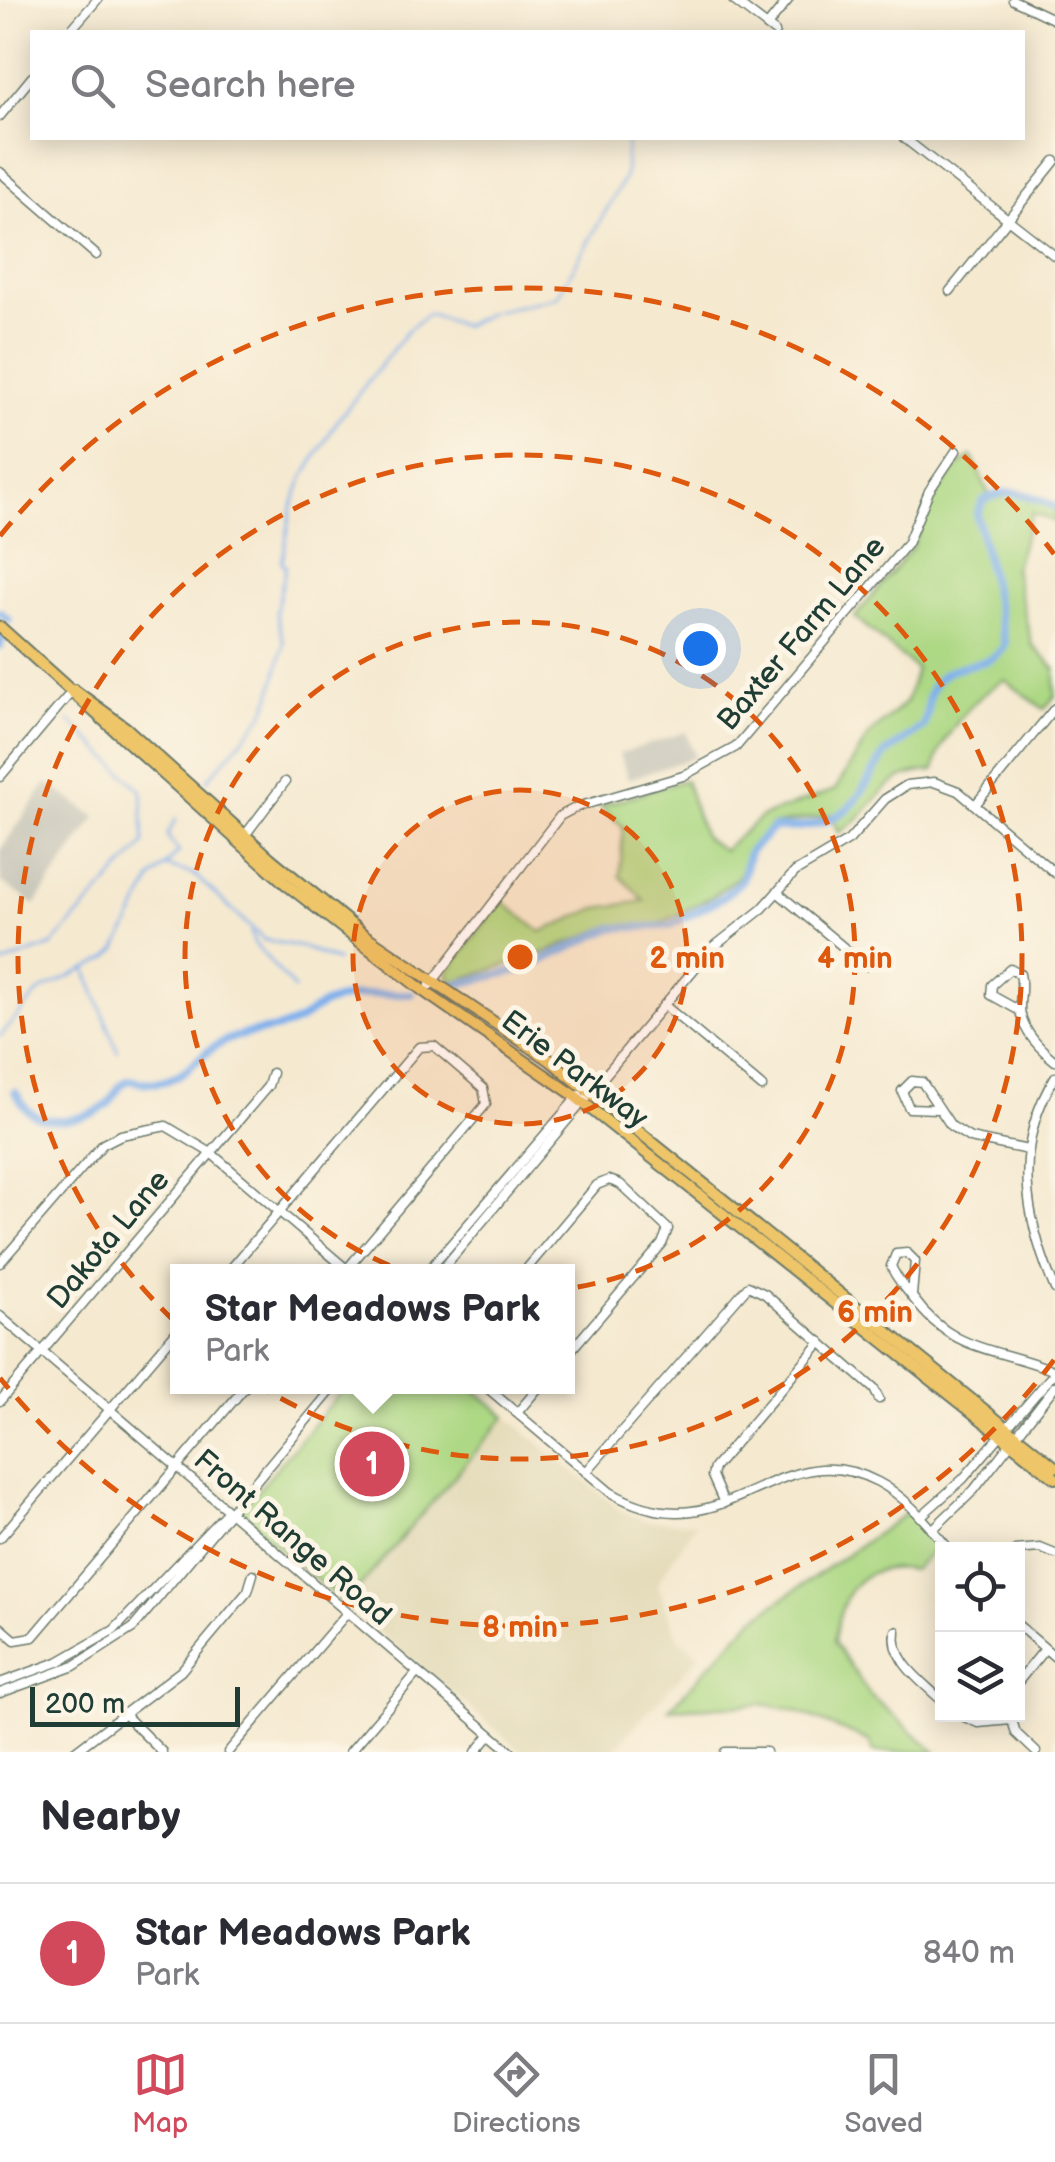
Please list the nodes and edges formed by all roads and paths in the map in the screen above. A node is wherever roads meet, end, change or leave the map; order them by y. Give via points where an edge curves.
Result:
1 (97, 0) edge
2 (733, 0) edge
3 (788, 0) edge
4 (1012, 0) edge
5 (1055, 20) edge
6 (771, 29) edge
7 (72, 30) edge
8 (30, 79) edge
9 (0, 116) edge
10 (907, 140) edge
11 (1055, 161) edge
12 (0, 172) edge
13 (1007, 218) junction
14 (96, 255) dead end
15 (1055, 256) edge
16 (950, 291) dead end
17 (956, 450) dead end
18 (0, 627) edge
19 (73, 690) junction
20 (1055, 708) edge
21 (0, 778) edge
22 (286, 782) dead end
23 (975, 805) junction
24 (246, 834) junction
25 (1055, 872) edge
26 (777, 892) junction
27 (866, 966) dead end
28 (428, 988) junction
29 (664, 1005) junction
30 (1020, 1011) junction
31 (1055, 1061) edge
32 (272, 1073) dead end
33 (1055, 1078) edge
34 (762, 1087) dead end
35 (591, 1088) junction
36 (580, 1100) junction
37 (938, 1109) junction
38 (1028, 1150) junction
39 (211, 1153) junction
40 (278, 1211) junction
41 (236, 1262) edge
42 (0, 1263) edge
43 (341, 1264) edge
44 (353, 1264) edge
45 (435, 1264) edge
46 (447, 1264) edge
47 (531, 1264) edge
48 (1055, 1288) edge
49 (912, 1295) junction
50 (0, 1316) edge
51 (170, 1339) edge
52 (821, 1342) junction
53 (575, 1346) edge
54 (42, 1352) junction
55 (1055, 1371) edge
56 (1055, 1386) edge
57 (239, 1394) edge
58 (328, 1394) edge
59 (495, 1394) edge
60 (533, 1394) edge
61 (879, 1399) dead end
62 (0, 1400) edge
63 (110, 1410) junction
64 (517, 1413) junction
65 (1003, 1431) junction
66 (1014, 1440) junction
67 (178, 1467) junction
68 (1055, 1467) edge
69 (586, 1472) junction
70 (1055, 1478) edge
71 (724, 1503) junction
72 (229, 1512) junction
73 (920, 1517) junction
74 (932, 1530) junction
75 (0, 1538) edge
76 (943, 1542) edge
77 (1025, 1549) edge
78 (1055, 1554) edge
79 (253, 1574) dead end
80 (347, 1613) junction
81 (0, 1627) edge
82 (896, 1631) dead end
83 (1024, 1632) edge
84 (1044, 1650) junction
85 (1055, 1657) edge
86 (418, 1673) junction
87 (1025, 1673) edge
88 (0, 1683) edge
89 (0, 1694) edge
90 (935, 1694) edge
91 (123, 1713) junction
92 (1012, 1722) edge
93 (490, 1735) junction
94 (74, 1752) edge
95 (162, 1752) edge
96 (228, 1752) edge
97 (350, 1752) edge
98 (476, 1752) edge
99 (511, 1752) edge
100 (725, 1752) edge
101 (766, 1752) edge
102 (1036, 1752) edge

1 - 7 street
2 - 6 street
3 - 6 street
4 - 5 street
8 - 9 street
10 - 13 street
11 - 13 street
12 - 14 street
13 - 15 street
13 - 16 street
17 - 28 street, Baxter Farm Lane via 907,544 736,747 682,776 560,816
18 - 19 main road, Erie Parkway
19 - 21 street
19 - 24 main road, Erie Parkway
19 - 28 main road, Erie Parkway via 286,884
20 - 23 street
22 - 24 street
23 - 25 street
23 - 26 street via 947,785 907,785
24 - 28 main road, Erie Parkway
26 - 27 street
26 - 29 street via 711,949
28 - 35 main road, Erie Parkway
28 - 36 main road, Erie Parkway
29 - 34 street
29 - 35 street
30 - 30 street via 1020,974 1010,969 992,985 991,995
30 - 31 street via 1037,1046
32 - 39 street, Dakota Lane
33 - 38 street
35 - 36 street
35 - 65 main road, Erie Parkway
36 - 45 street
36 - 46 street
36 - 65 main road, Erie Parkway
37 - 37 street via 922,1082 912,1081 902,1091 909,1108
37 - 38 street via 970,1138
38 - 48 street via 1028,1208
39 - 40 street
39 - 42 street via 166,1126 121,1134 92,1154
39 - 54 street, Dakota Lane
40 - 41 street
40 - 43 street
40 - 44 street via 420,1047 434,1046 483,1088 486,1104
47 - 53 street via 609,1180 668,1229
49 - 49 street via 915,1262 907,1253 896,1254 892,1270
49 - 55 street via 932,1322 970,1346
50 - 54 street, Front Range Road
51 - 63 street
52 - 61 street
52 - 69 street via 748,1286
52 - 71 street via 714,1468
54 - 62 street, Dakota Lane
54 - 63 street, Front Range Road
55 - 65 street
56 - 66 street
57 - 67 street
58 - 72 street
59 - 64 street
60 - 64 street
63 - 67 street, Front Range Road
63 - 75 street
64 - 69 street
65 - 66 main road, Erie Parkway
65 - 73 street via 963,1480
66 - 68 main road, Erie Parkway
66 - 70 main road, Erie Parkway
66 - 74 street
67 - 72 street, Front Range Road
67 - 81 street via 33,1637 15,1640
69 - 71 street via 653,1512 682,1515
71 - 73 street via 784,1476 830,1469 877,1481
72 - 80 street, Front Range Road
72 - 88 street via 114,1630 58,1662
72 - 89 street via 133,1628 74,1666
73 - 74 street
74 - 76 street
77 - 78 street
79 - 91 street via 248,1591 181,1671
80 - 86 street, Front Range Road
80 - 96 street
82 - 90 street via 900,1659
83 - 84 street
84 - 85 street
84 - 87 street
86 - 93 street, Front Range Road
86 - 97 street
91 - 94 street
91 - 95 street
92 - 102 street
93 - 98 street
93 - 99 street, Front Range Road
100 - 101 street

